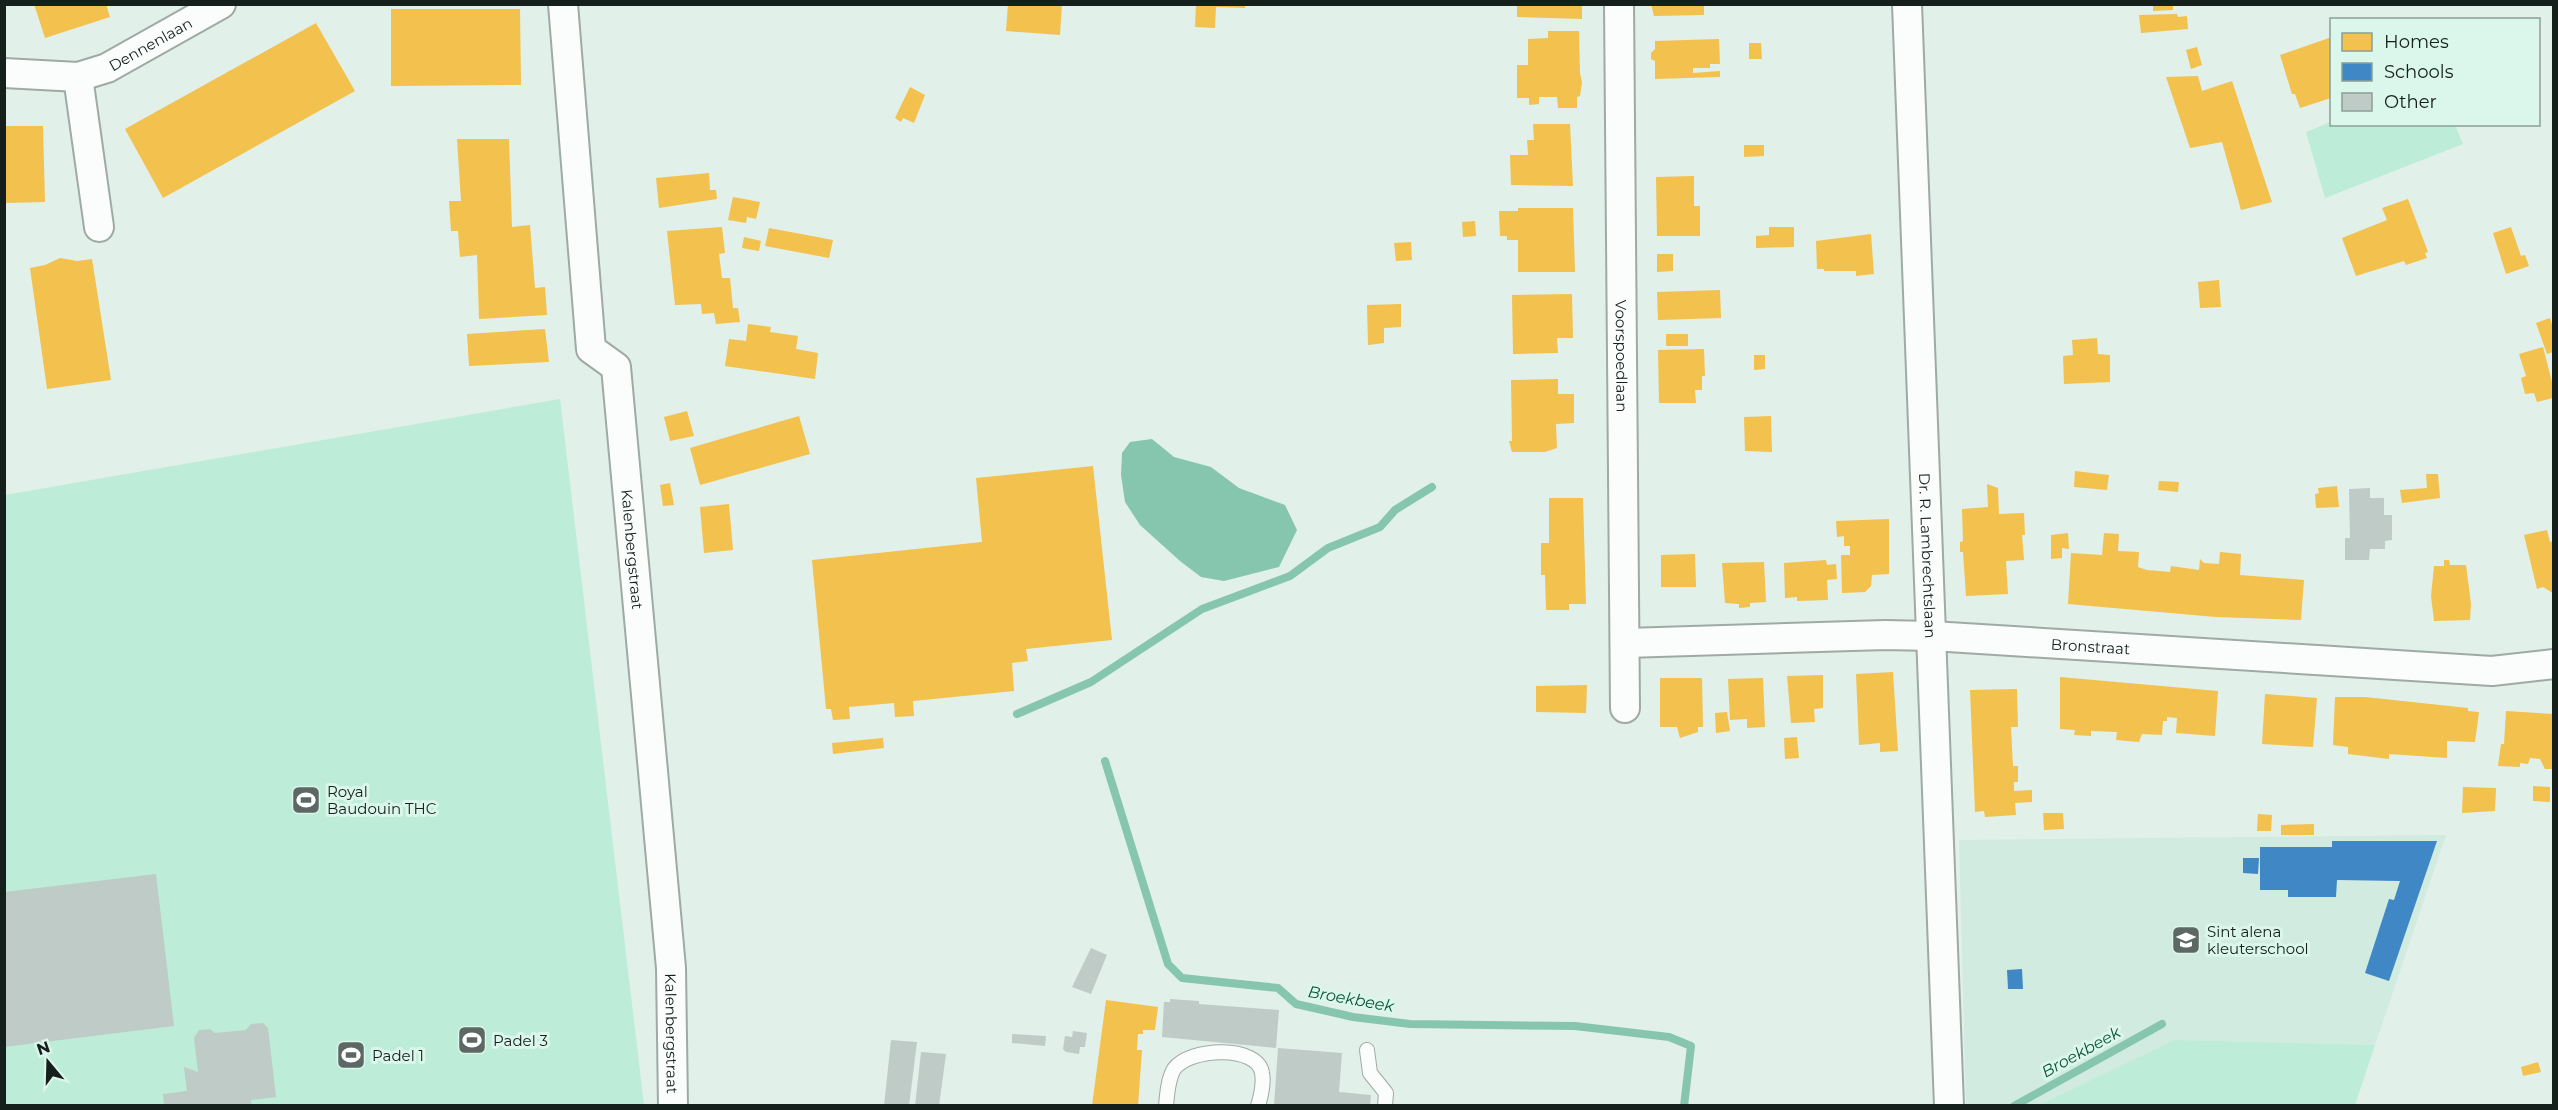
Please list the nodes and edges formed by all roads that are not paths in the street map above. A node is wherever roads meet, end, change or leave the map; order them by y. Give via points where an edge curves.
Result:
1 (220, 4) edge
2 (563, 4) edge
3 (1618, 4) edge
4 (1907, 4) edge
5 (4, 73) edge
6 (78, 77) junction
7 (99, 227) dead end
8 (1932, 636) junction
9 (1626, 643) junction
10 (2553, 664) edge
11 (1625, 708) dead end
12 (1367, 1050) dead end
13 (1167, 1105) edge
14 (673, 1106) edge
15 (1258, 1106) edge
16 (1385, 1106) edge
17 (1949, 1106) edge

1 - 6 street, Dennenlaan via 107,68
2 - 14 street, Kalenbergstraat via 591,349 616,367 671,968
3 - 9 street, Voorspoedlaan
4 - 8 street, Dr. R. Lambrechtslaan
5 - 6 street, Dennenlaan
6 - 7 street
8 - 9 street, Bronstraat
8 - 10 street, Bronstraat via 2492,671
8 - 17 street, Dr. R. Lambrechtslaan
9 - 11 street, Voorspoedlaan
12 - 16 lane via 1370,1072 1386,1093
13 - 15 lane via 1174,1070 1188,1056 1214,1052 1250,1057 1257,1063 1263,1072

